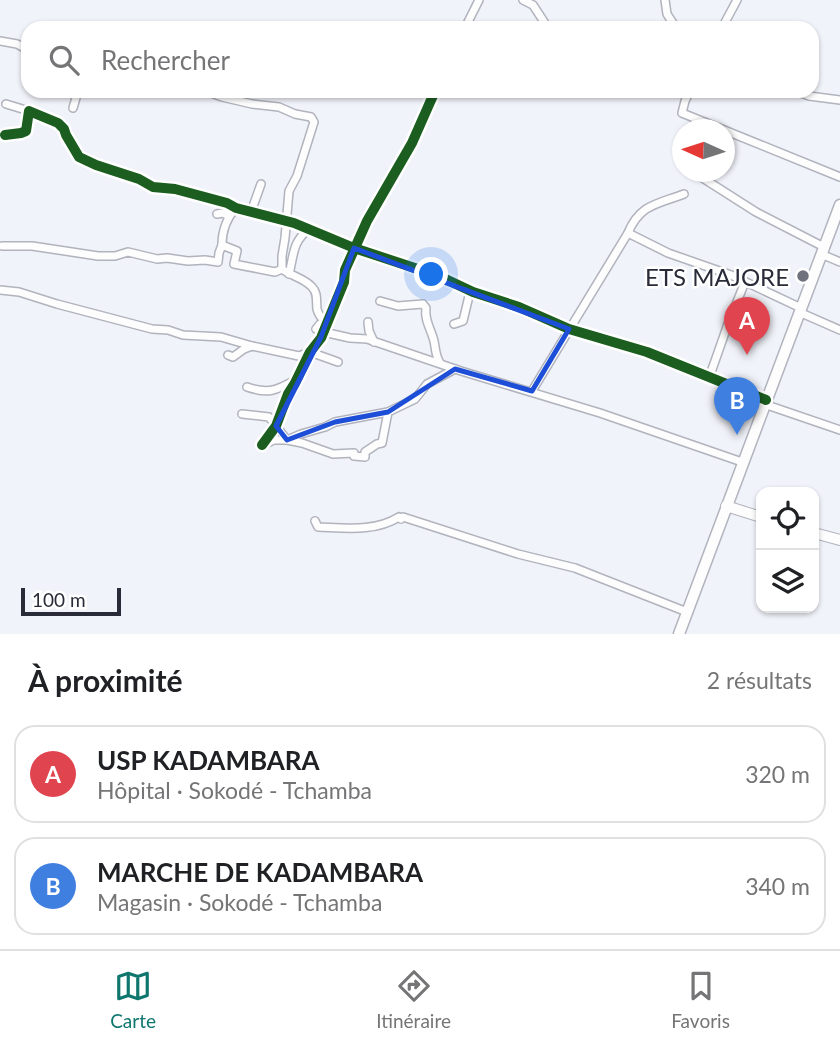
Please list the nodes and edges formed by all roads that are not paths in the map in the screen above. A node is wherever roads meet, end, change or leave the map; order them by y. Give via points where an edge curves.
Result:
1 (480, 0) edge
2 (523, 0) edge
3 (664, 0) edge
4 (737, 0) edge
5 (469, 21) edge
6 (543, 21) edge
7 (672, 21) edge
8 (726, 21) edge
9 (0, 41) edge
10 (21, 46) edge
11 (819, 97) edge
12 (76, 98) edge
13 (226, 98) edge
14 (432, 98) edge
15 (686, 98) edge
16 (840, 100) edge
17 (6, 104) dead end
18 (73, 108) dead end
19 (29, 111) junction
20 (697, 119) edge
21 (4, 131) dead end
22 (735, 134) edge
23 (840, 177) edge
24 (709, 182) edge
25 (261, 184) dead end
26 (684, 194) dead end
27 (840, 205) edge
28 (236, 208) junction
29 (251, 212) junction
30 (217, 214) dead end
31 (229, 216) junction
32 (286, 220) junction
33 (309, 229) junction
34 (628, 233) junction
35 (222, 245) junction
36 (2, 247) dead end
37 (354, 248) junction
38 (823, 251) junction
39 (218, 262) junction
40 (840, 262) edge
41 (234, 264) junction
42 (408, 266) junction
43 (286, 271) junction
44 (411, 276) dead end
45 (439, 276) junction
46 (430, 282) dead end
47 (746, 282) junction
48 (0, 290) edge
49 (473, 292) junction
50 (380, 301) dead end
51 (800, 310) junction
52 (368, 322) dead end
53 (326, 323) junction
54 (454, 324) dead end
55 (316, 330) dead end
56 (569, 330) junction
57 (840, 330) edge
58 (321, 338) junction
59 (374, 342) junction
60 (252, 346) junction
61 (310, 352) junction
62 (228, 355) dead end
63 (338, 362) dead end
64 (440, 364) junction
65 (455, 369) junction
66 (709, 379) junction
67 (296, 380) junction
68 (247, 387) dead end
69 (532, 391) junction
70 (765, 402) junction
71 (388, 412) junction
72 (242, 414) dead end
73 (276, 426) junction
74 (840, 429) edge
75 (287, 440) junction
76 (742, 462) junction
77 (726, 506) junction
78 (756, 515) edge
79 (315, 521) dead end
80 (819, 534) edge
81 (840, 540) edge
82 (687, 612) junction
83 (679, 634) edge

1 - 5 street
2 - 6 street via 533,5
3 - 7 street
4 - 8 street
9 - 10 street
11 - 16 street
12 - 18 street
13 - 32 street via 279,107 314,122 289,191
14 - 37 street via 412,144
15 - 20 street via 682,113
17 - 19 street
19 - 21 street via 26,131
19 - 28 street via 58,123 79,157 96,165 153,187
22 - 23 street
24 - 38 street
25 - 29 street
26 - 34 street via 650,205 638,214
27 - 38 main road
28 - 29 street
28 - 31 street
29 - 32 street
30 - 31 street
31 - 35 street
32 - 33 street
32 - 43 street via 282,256
33 - 37 street
33 - 43 street via 299,236
34 - 47 street
34 - 56 street
35 - 39 street
35 - 41 street via 237,251
36 - 39 street via 32,246 98,257 128,252 157,259
37 - 42 street
37 - 53 street
38 - 40 street
38 - 51 main road
39 - 41 street
41 - 43 street
42 - 44 street
42 - 45 street
43 - 53 street via 313,288 317,312
45 - 46 street
45 - 49 street
47 - 51 street
47 - 66 street
48 - 60 street via 152,329 222,337
49 - 54 street via 463,321
49 - 56 street
50 - 64 street via 398,306 423,303
51 - 57 street
51 - 70 main road
52 - 59 street
53 - 55 street
53 - 58 street
56 - 66 street via 647,352
56 - 69 street
58 - 59 street via 328,333
58 - 61 street
59 - 64 street
60 - 61 street via 299,356
60 - 62 street via 233,357
61 - 63 street
61 - 67 street
64 - 65 street
65 - 69 street
65 - 71 street via 427,384 415,399
66 - 70 street
67 - 68 street via 268,392
67 - 73 street
69 - 76 street
70 - 74 street
70 - 76 main road
71 - 75 street via 335,422
71 - 75 street via 382,443 365,452 365,457 333,454
72 - 73 street via 269,417
73 - 75 street
73 - 75 street via 262,445
76 - 77 main road
77 - 78 main road
77 - 82 main road
79 - 82 street via 318,527 364,529 403,517 575,568
80 - 81 main road
82 - 83 main road

